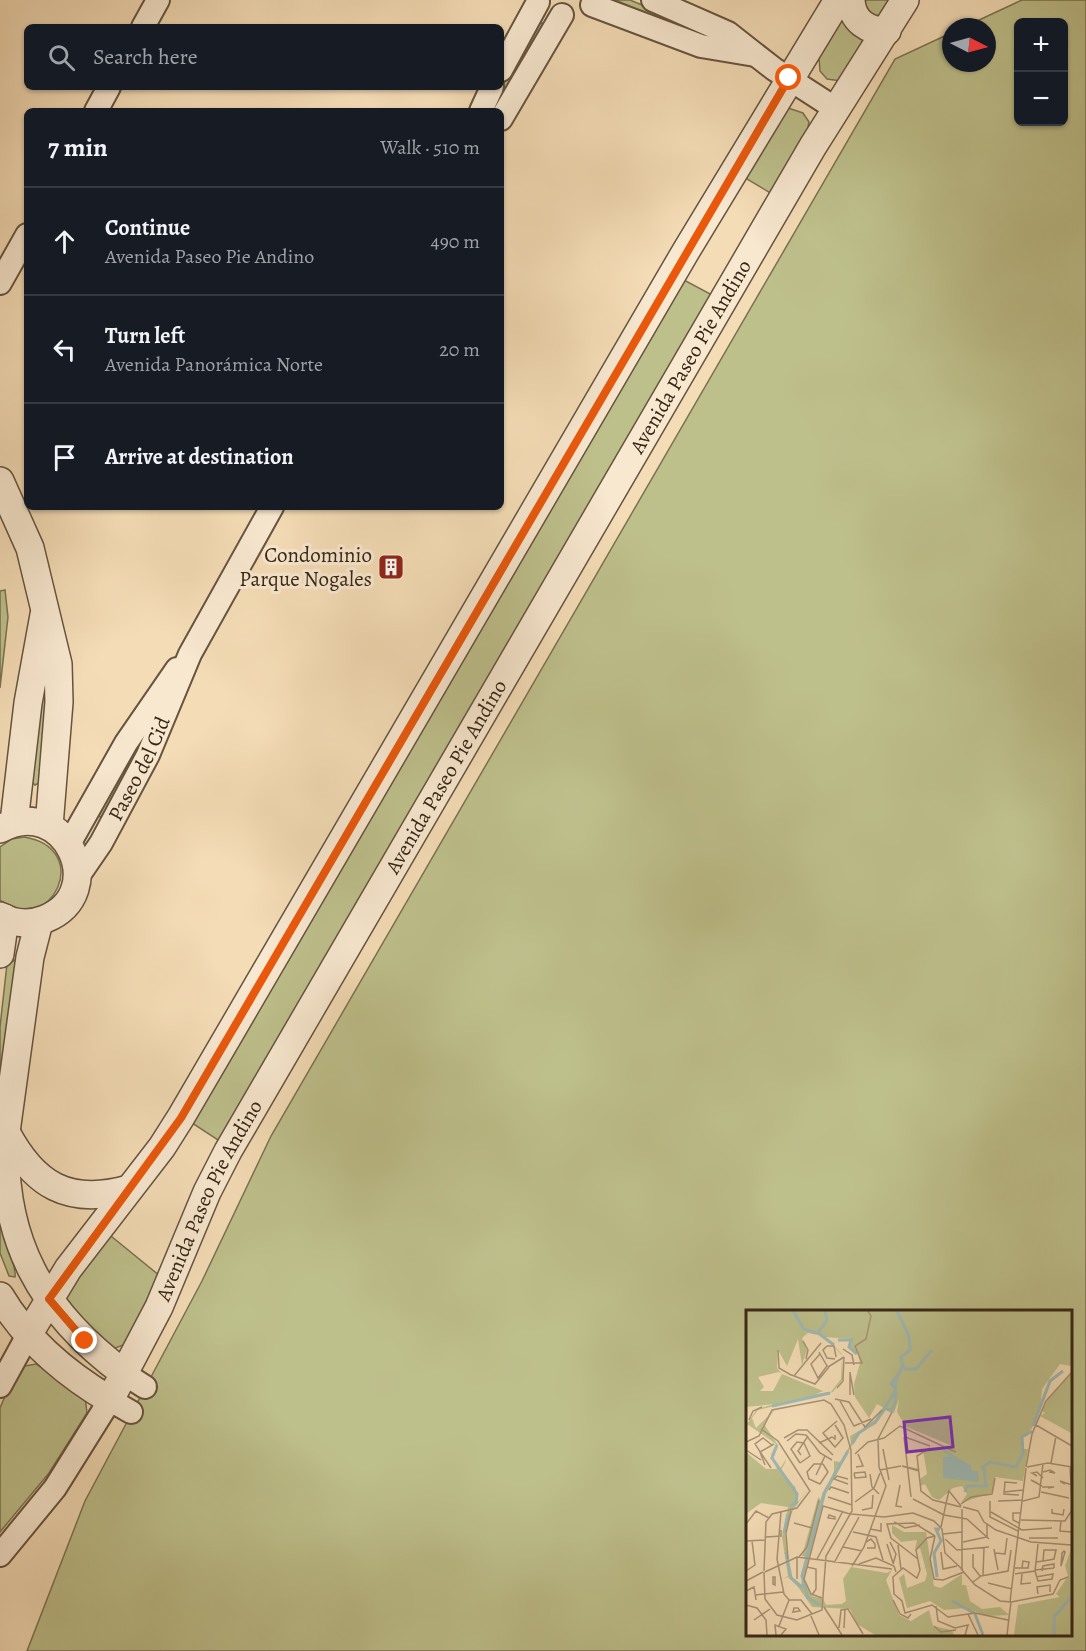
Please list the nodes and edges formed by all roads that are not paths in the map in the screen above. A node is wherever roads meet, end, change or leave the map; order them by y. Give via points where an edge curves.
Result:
1 (158, 0) edge
2 (653, 0) edge
3 (838, 0) edge
4 (851, 0) edge
5 (905, 0) edge
6 (538, 1) edge
7 (593, 2) edge
8 (562, 15) junction
9 (145, 24) edge
10 (888, 31) junction
11 (755, 55) junction
12 (504, 64) edge
13 (789, 78) junction
14 (107, 90) edge
15 (491, 90) edge
16 (98, 108) edge
17 (482, 108) edge
18 (836, 109) junction
19 (504, 114) edge
20 (24, 240) edge
21 (0, 283) edge
22 (0, 481) edge
23 (270, 510) edge
24 (44, 614) junction
25 (190, 654) junction
26 (7, 826) edge
27 (59, 835) junction
28 (77, 878) junction
29 (2, 917) edge
30 (39, 922) junction
31 (0, 954) edge
32 (6, 1132) junction
33 (129, 1188) junction
34 (29, 1269) junction
35 (0, 1289) edge
36 (0, 1296) edge
37 (49, 1299) junction
38 (28, 1335) junction
39 (135, 1381) junction
40 (0, 1386) edge
41 (121, 1406) junction
42 (0, 1555) edge

1 - 9 street
2 - 11 street via 711,24
3 - 13 street
4 - 10 street via 854,14 865,26
5 - 10 street, Avenida Paseo Pie Andino
6 - 8 street
6 - 12 street
7 - 8 street via 578,13
7 - 11 street via 701,45
8 - 19 street
10 - 18 street, Avenida Paseo Pie Andino
11 - 13 street
13 - 18 street
13 - 33 street via 181,1118
14 - 16 street
15 - 17 street
18 - 39 street, Avenida Paseo Pie Andino via 228,1151 159,1307
20 - 21 street
22 - 24 street via 30,549
23 - 25 street, Paseo del Cid
24 - 26 street
24 - 27 street via 55,647 60,683
25 - 27 street, Paseo del Cid
25 - 28 street, Paseo del Cid via 148,755
26 - 27 street via 32,821
27 - 28 street via 76,860
28 - 30 street via 65,906
29 - 30 street via 21,923
29 - 31 street
30 - 32 street via 30,957
32 - 33 street via 23,1162 52,1186 89,1194
32 - 34 street via 9,1208 17,1244
33 - 37 street
34 - 35 street via 26,1279 17,1287
34 - 37 street
36 - 38 street
37 - 38 street
37 - 39 street via 85,1341
38 - 40 street
38 - 41 street via 69,1373
39 - 41 street, Avenida Paseo Pie Andino
41 - 42 street, Avenida Paseo Pie Andino

